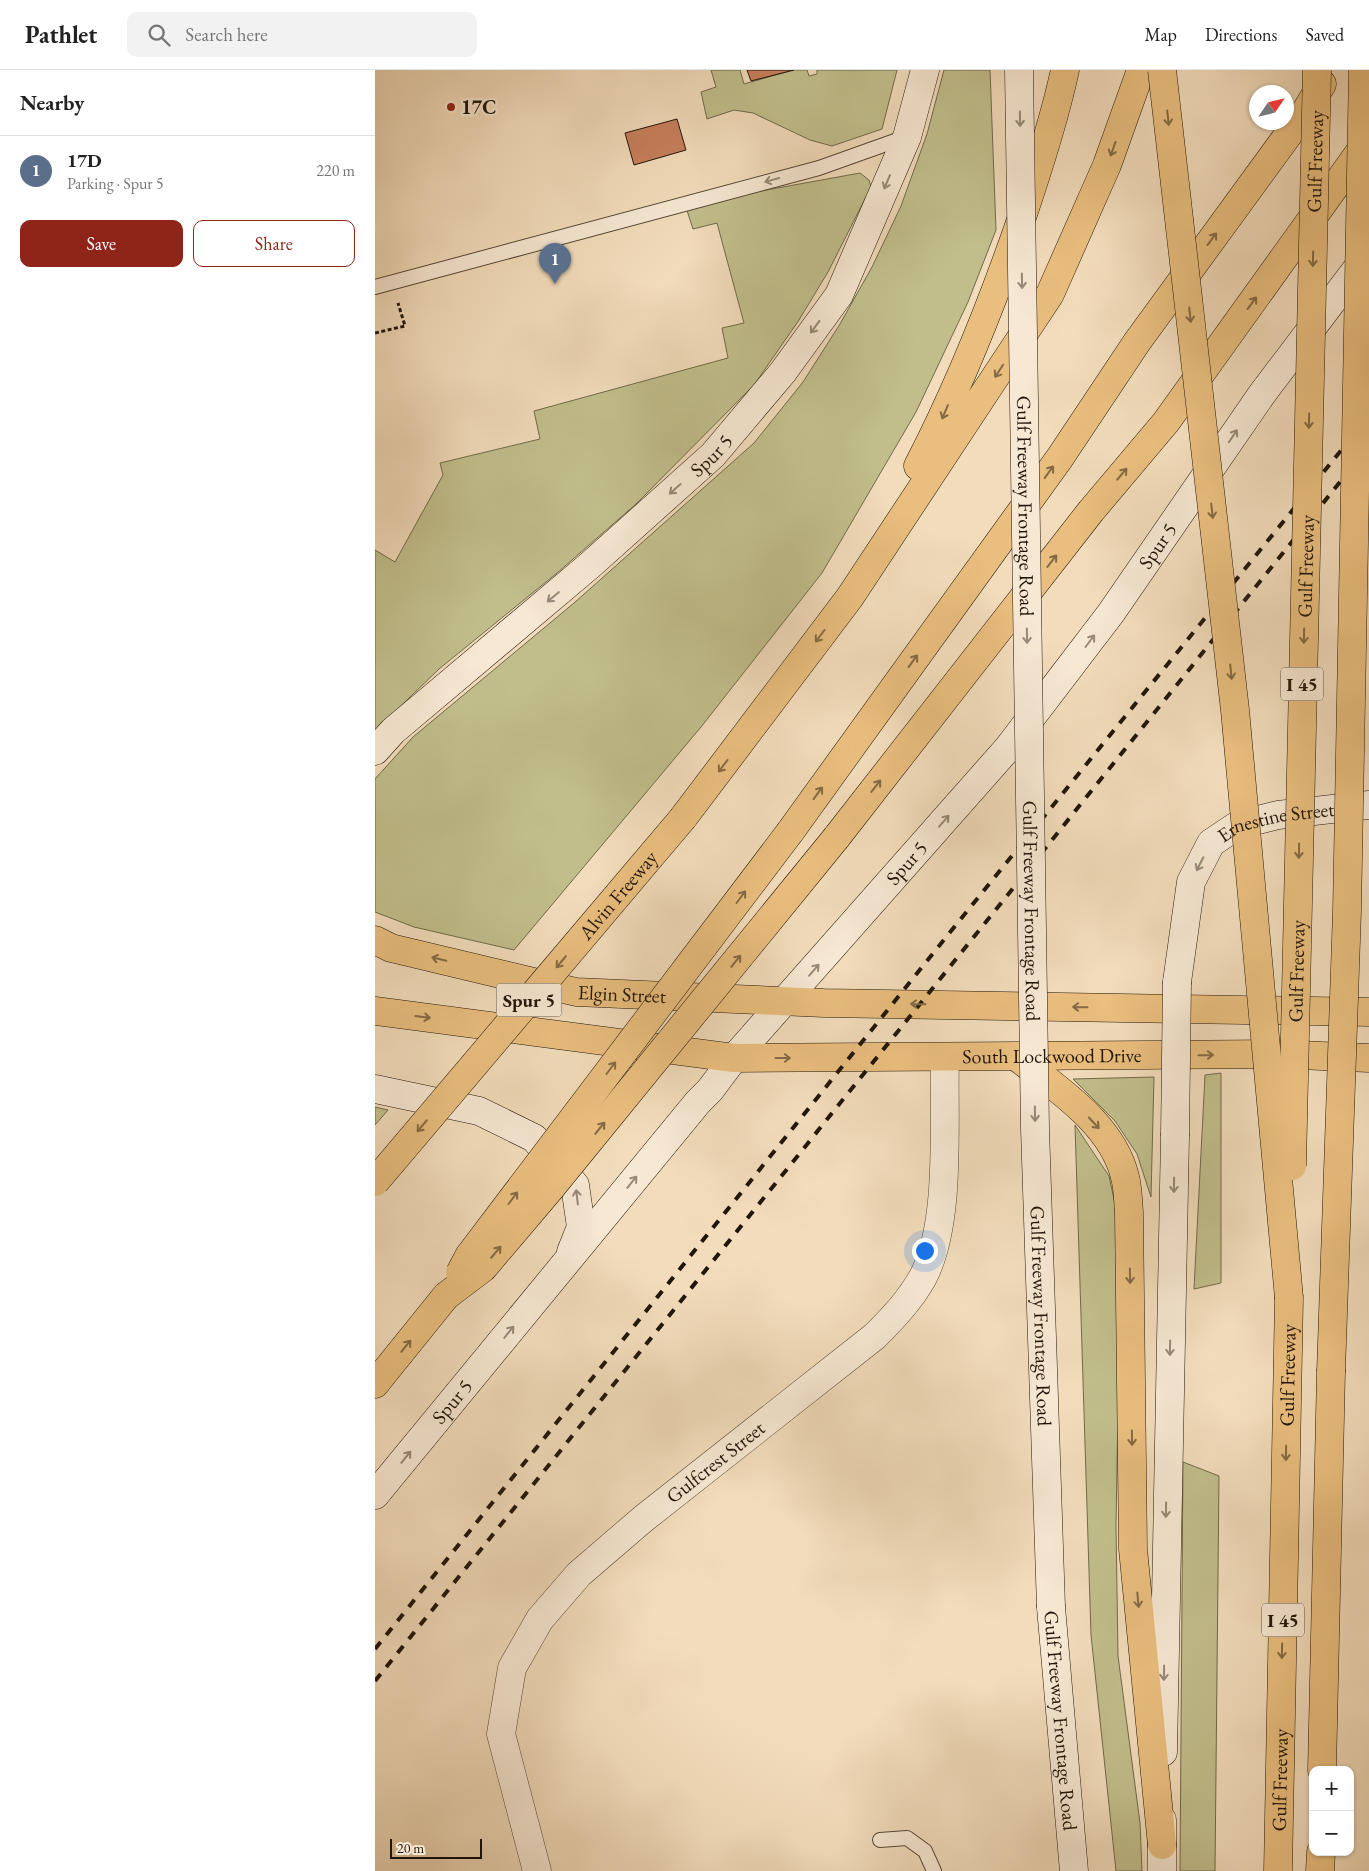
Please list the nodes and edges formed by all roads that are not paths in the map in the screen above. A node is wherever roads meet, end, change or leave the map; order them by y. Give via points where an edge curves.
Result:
1 (925, 70) edge
2 (1019, 70) edge
3 (1065, 70) edge
4 (1141, 70) edge
5 (1162, 70) edge
6 (1317, 70) edge
7 (1330, 70) edge
8 (1363, 70) edge
9 (907, 137) junction
10 (1369, 139) edge
11 (1369, 253) edge
12 (375, 287) edge
13 (849, 598) junction
14 (375, 751) edge
15 (1369, 805) edge
16 (375, 940) edge
17 (786, 1002) junction
18 (375, 1011) edge
19 (1369, 1012) edge
20 (945, 1057) junction
21 (1017, 1057) junction
22 (734, 1058) junction
23 (1369, 1058) edge
24 (375, 1089) edge
25 (375, 1182) edge
26 (568, 1260) junction
27 (447, 1296) junction
28 (1289, 1298) junction
29 (375, 1384) edge
30 (375, 1495) edge
31 (1322, 1766) edge
32 (880, 1840) dead end
33 (1321, 1856) edge
34 (1162, 1858) edge
35 (537, 1871) edge
36 (933, 1871) edge
37 (1074, 1871) edge
38 (1277, 1871) edge
39 (1320, 1871) edge

1 - 9 main road, Spur 5
2 -> 37 main road, Gulf Freeway Frontage Road, bridge via 1035,1128 1051,1608
3 -> 13 main road via 1055,120 993,299 940,423
4 -> 13 main road via 1107,166 1050,294
5 -> 28 main road, bridge via 1235,710
6 -> 28 main road, Gulf Freeway / I 45, bridge
27 -> 7 main road, bridge via 469,1256 790,832 1059,459 1137,342 1307,108
8 - 31 main road, I 45, bridge via 1347,911 1331,1372
9 -> 12 lane via 819,168
9 -> 14 main road, Spur 5 via 839,295 783,372 713,455 589,566 393,731
27 -> 10 main road, bridge via 483,1268 550,1190 836,838 1091,511 1166,422
17 -> 11 main road, Spur 5 via 1008,748 1111,613 1262,394
13 -> 25 main road, Alvin Freeway / Spur 5, bridge via 683,818
15 -> 34 main road, Ernestine Street, bridge via 1278,815 1238,825 1211,843 1191,882 1177,982
17 -> 16 main road, Elgin Street via 576,992 391,948
19 -> 17 main road
17 - 22 main road, Spur 5
18 -> 22 main road
20 - 21 main road, South Lockwood Drive
22 -> 20 main road, South Lockwood Drive
20 - 35 main road, Gulfcrest Street via 943,1195 938,1229 924,1275 903,1308 875,1336 643,1519 579,1574 540,1619 512,1668 501,1734
21 -> 23 main road, South Lockwood Drive via 1275,1054
21 -> 34 main road via 1095,1122 1115,1150 1125,1176 1129,1212 1133,1549
26 -> 22 main road, Spur 5
26 -> 24 main road via 581,1227 575,1185 534,1138 479,1111
30 -> 26 main road, Spur 5
29 -> 27 main road
28 -> 38 main road, Gulf Freeway / I 45
32 - 36 lane via 907,1838 925,1851
33 - 39 main road

